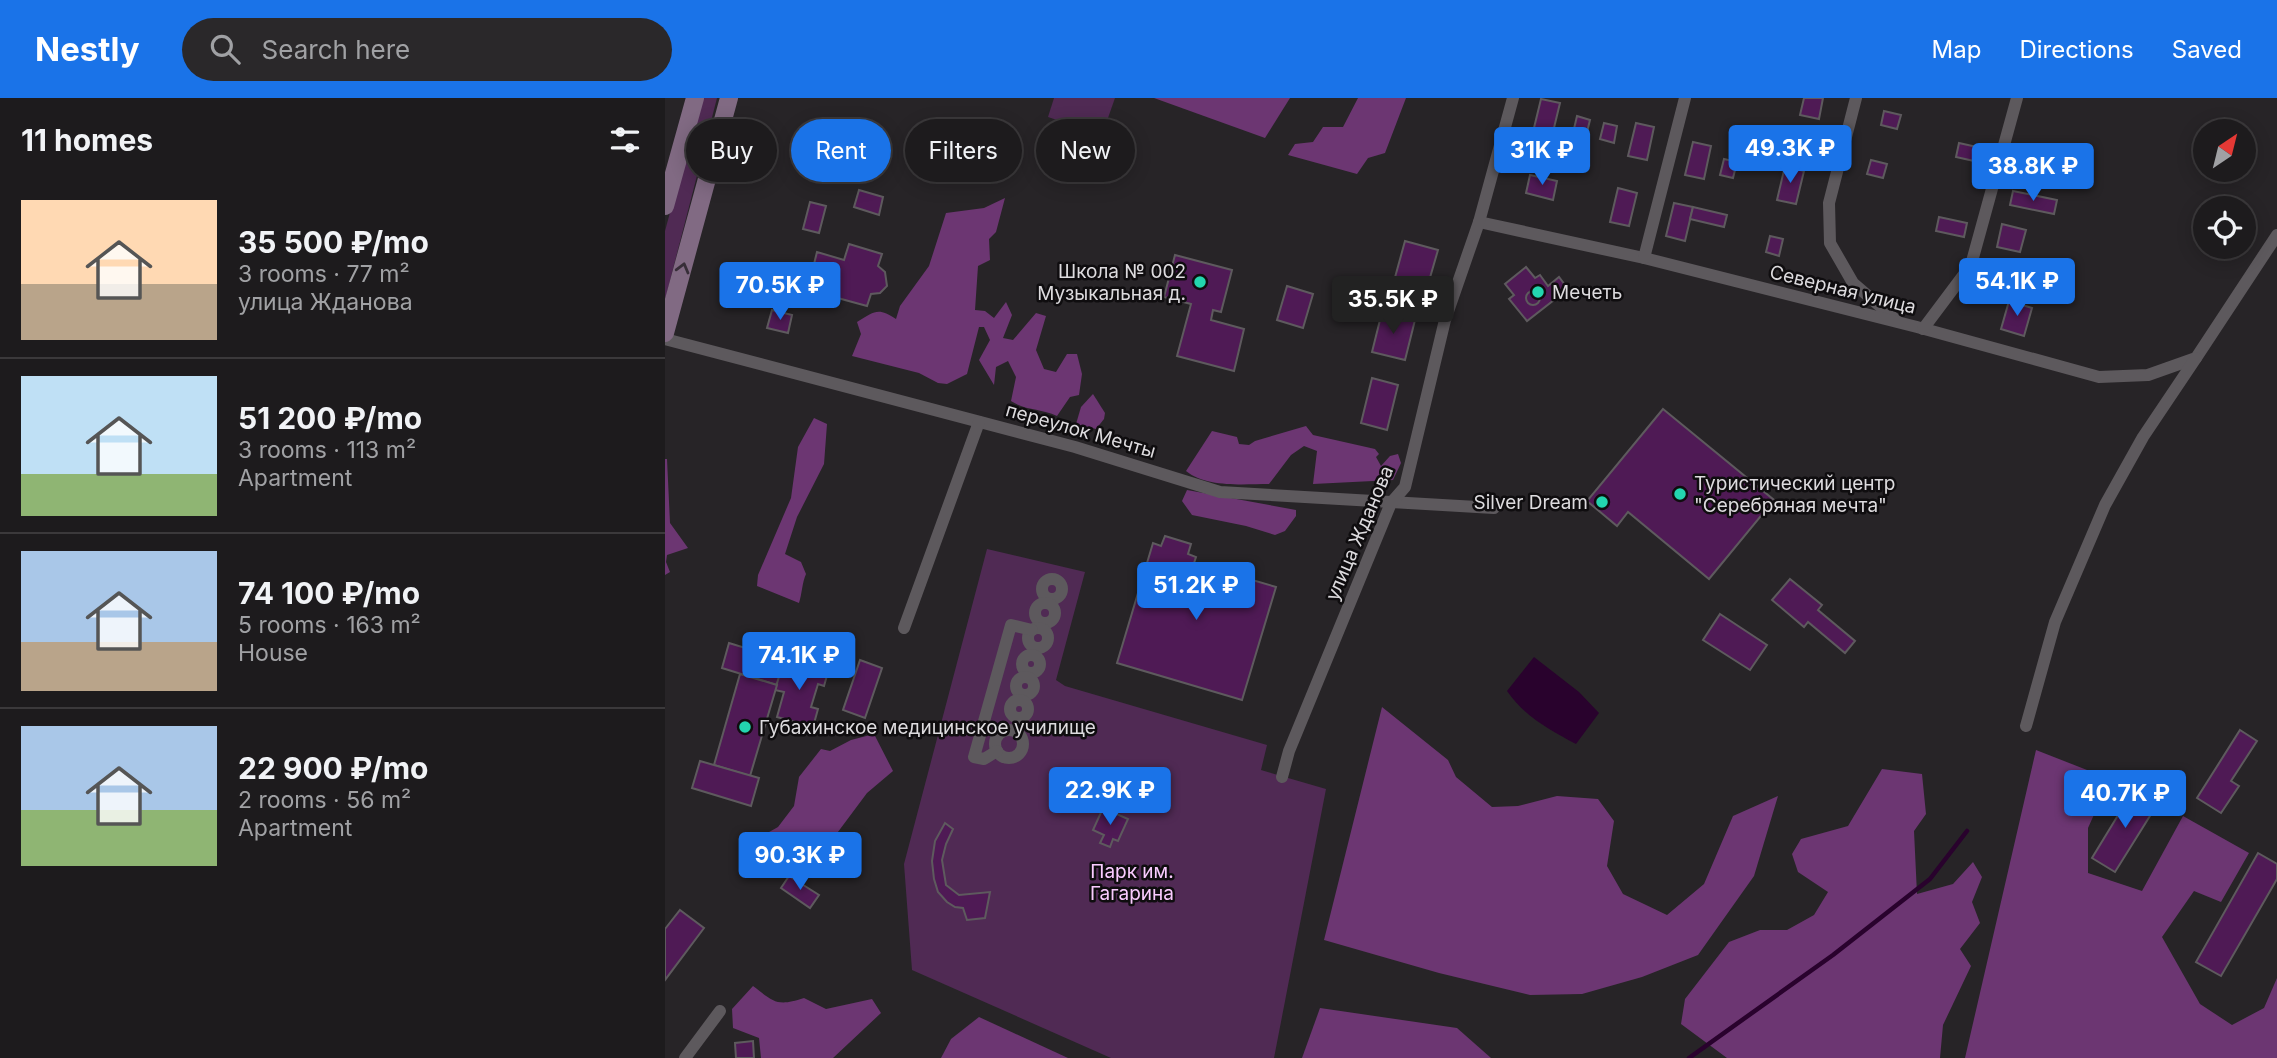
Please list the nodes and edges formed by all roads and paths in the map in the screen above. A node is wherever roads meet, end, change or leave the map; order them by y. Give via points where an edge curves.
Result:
1 (695, 98) edge
2 (729, 98) edge
3 (1513, 98) edge
4 (1685, 98) edge
5 (1856, 98) edge
6 (2017, 98) edge
7 (665, 206) edge
8 (1479, 222) junction
9 (2277, 235) edge
10 (1644, 258) junction
11 (1900, 324) junction
12 (1923, 329) junction
13 (665, 333) edge
14 (665, 339) edge
15 (2196, 358) junction
16 (979, 422) junction
17 (1391, 503) junction
18 (1494, 508) dead end
19 (1058, 565) dead end
20 (1039, 627) junction
21 (904, 628) dead end
22 (1015, 724) junction
23 (2026, 726) dead end
24 (997, 751) junction
25 (1282, 776) dead end
26 (720, 1011) dead end
27 (685, 1058) edge

1 - 7 main road
13 -> 2 main road
3 - 8 street, улица Жданова
4 - 10 street
5 - 11 street via 1829,203 1830,243 1853,284
6 - 12 street via 1971,265
8 - 10 street, Северная улица
8 - 17 street, улица Жданова via 1444,320 1405,487
9 - 15 street
10 - 11 street, Северная улица
11 - 12 street, Северная улица
12 - 15 street, Северная улица via 2099,377 2148,375
14 - 16 street, переулок Мечты
15 - 23 street via 2105,505 2055,622
16 - 17 street, переулок Мечты via 1220,492
16 - 21 street
17 - 18 street, переулок Мечты
17 - 25 street, улица Жданова
19 - 20 street via 1055,579 1062,589 1058,597 1049,600 1056,613
20 - 22 street via 1028,642 1041,664 1028,675 1034,682 1033,690 1022,697 1028,710
20 - 24 street via 1011,625 974,757 985,760
22 - 24 street via 998,735
22 - 24 street via 1022,737 1021,753 1011,758
26 - 27 street

